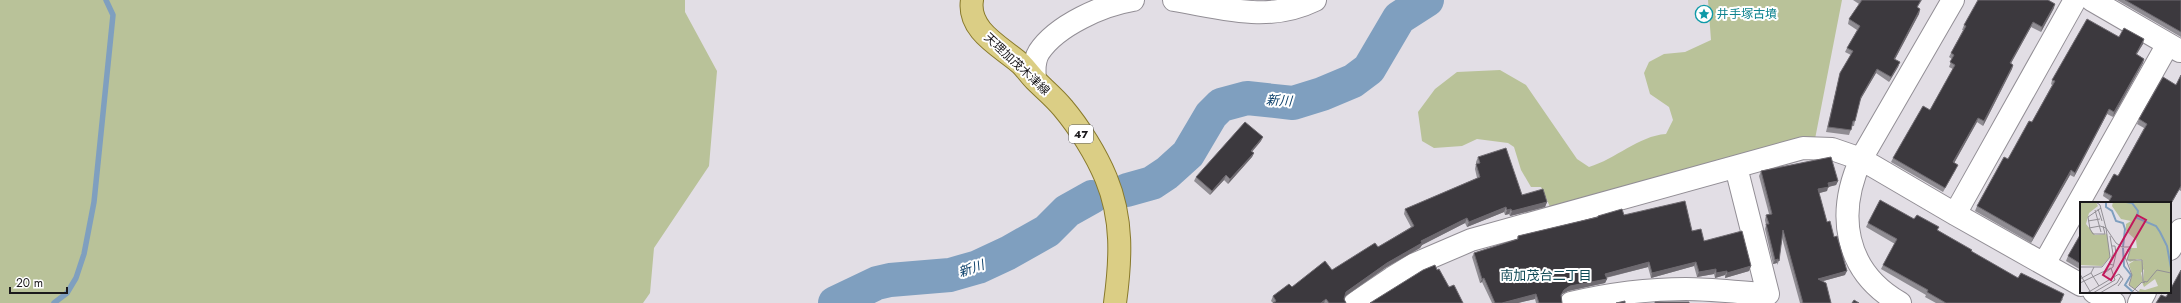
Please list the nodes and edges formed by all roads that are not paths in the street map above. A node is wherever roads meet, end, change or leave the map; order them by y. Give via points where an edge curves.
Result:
1 (972, 0) edge
2 (1133, 0) edge
3 (1174, 0) edge
4 (1315, 0) edge
5 (1953, 0) edge
6 (2075, 0) edge
7 (2092, 0) edge
8 (2175, 47) edge
9 (1035, 79) junction
10 (1861, 159) junction
11 (1736, 166) junction
12 (2081, 202) edge
13 (2080, 204) edge
14 (1956, 214) junction
15 (2181, 230) edge
16 (2171, 247) edge
17 (2044, 264) junction
18 (2080, 284) edge
19 (2096, 293) edge
20 (2144, 293) edge
21 (1115, 303) edge
22 (1355, 303) edge
23 (1571, 303) edge
24 (1900, 303) edge
25 (2114, 303) edge
26 (2139, 303) edge

1 - 9 main road, 天理加茂木津線 / 47 via 971,7 984,34
2 - 9 street via 1084,16 1060,33 1039,52 1034,65
3 - 4 street via 1261,13 1288,11
5 - 10 street
6 - 14 street
7 - 8 street
8 - 12 street
9 - 21 main road, 天理加茂木津線 / 47 via 1063,108 1106,178 1120,235 1120,263
10 - 11 street via 1832,149 1803,148
10 - 14 street
10 - 24 street via 1848,196 1850,239 1854,252 1868,276 1879,288
11 - 22 street via 1471,240 1415,264
11 - 23 street via 1768,294 1686,289 1654,290
13 - 17 street
14 - 17 street
15 - 16 street
17 - 18 street
19 - 25 street
20 - 26 street

